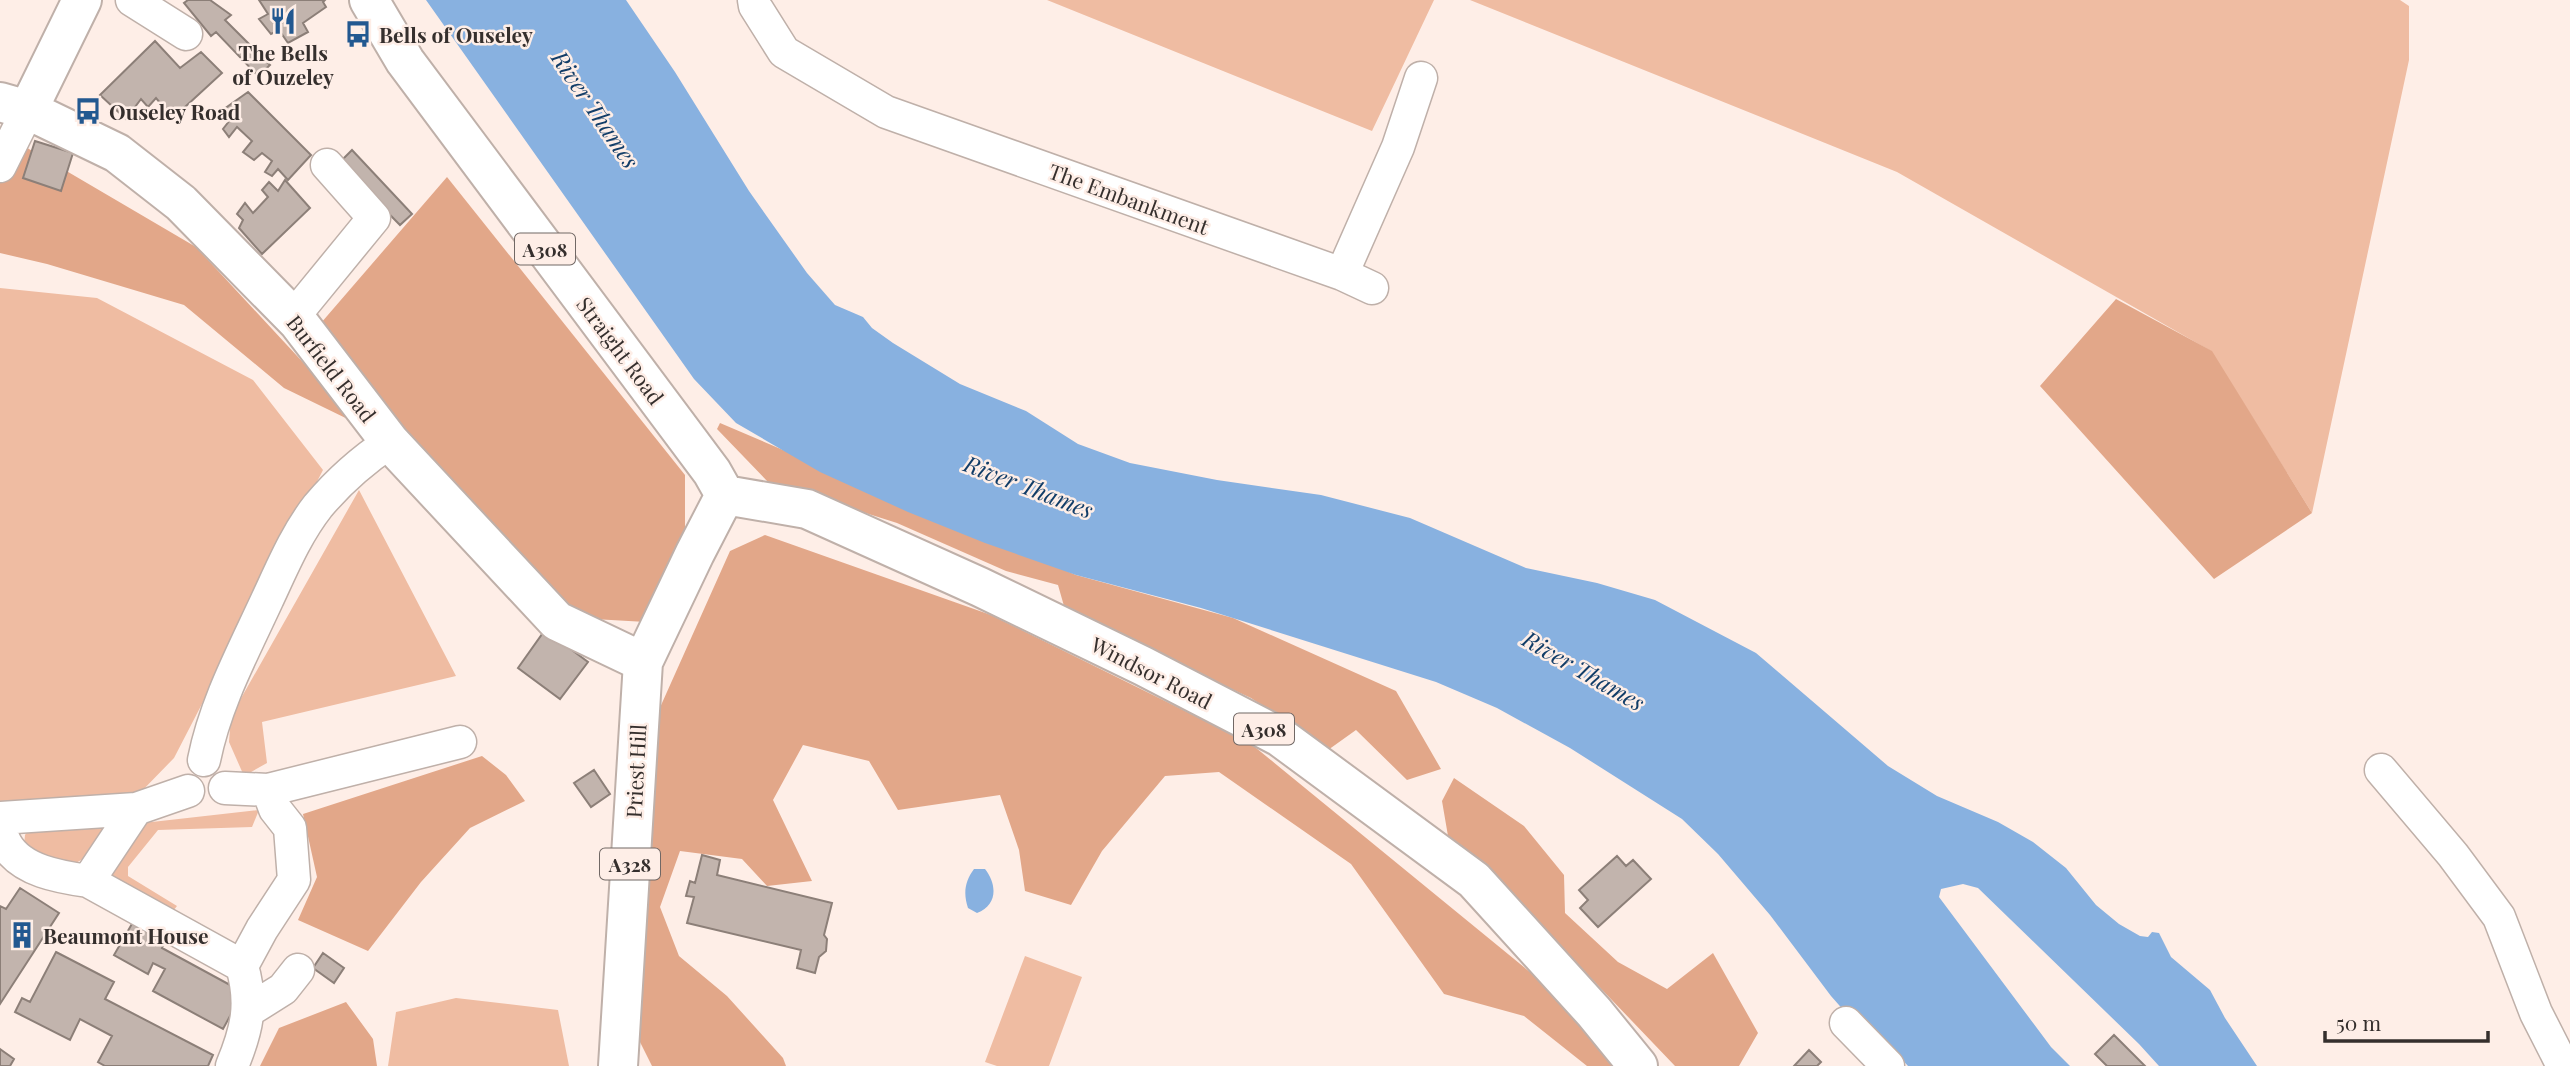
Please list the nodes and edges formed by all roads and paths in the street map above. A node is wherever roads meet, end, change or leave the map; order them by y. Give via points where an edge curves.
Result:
1 (82, 0) edge
2 (132, 0) edge
3 (369, 0) edge
4 (754, 0) edge
5 (186, 34) dead end
6 (1421, 78) dead end
7 (14, 106) edge
8 (327, 165) dead end
9 (0, 166) edge
10 (1342, 274) junction
11 (1372, 288) dead end
12 (293, 317) junction
13 (390, 442) junction
14 (725, 495) junction
15 (643, 662) junction
16 (460, 743) dead end
17 (204, 760) junction
18 (2381, 770) dead end
19 (225, 788) junction
20 (268, 790) junction
21 (188, 791) junction
22 (136, 809) junction
23 (0, 820) edge
24 (88, 881) junction
25 (242, 966) junction
26 (298, 970) dead end
27 (248, 1011) junction
28 (1846, 1023) dead end
29 (232, 1066) edge
30 (618, 1066) edge
31 (1638, 1066) edge
32 (1888, 1066) edge
33 (2563, 1066) edge

1 - 7 main road
2 - 5 street
3 - 14 main road, Straight Road / A308 via 405,61
4 - 10 street, The Embankment via 784,51 886,111
6 - 10 street via 1398,147
7 - 9 street
7 - 12 main road, Burfield Road via 117,153 181,203
8 - 12 street via 374,218
10 - 11 street, The Embankment
12 - 13 main road, Burfield Road
13 - 15 main road, Burfield Road via 557,621
13 - 17 street via 352,471 296,539 236,667 209,733
14 - 15 main road, Priest Hill / A328
14 - 31 main road, Windsor Road / A308 via 807,509 1018,605 1280,737 1474,880
15 - 30 main road, Priest Hill / A328
16 - 20 street
17 - 19 street via 222,767
17 - 21 street via 186,773
18 - 33 street via 2499,918 2536,1013
19 - 20 street
19 - 21 street via 207,801
20 - 25 street via 290,828 294,880
21 - 22 street
22 - 23 street
22 - 24 street
23 - 24 street via 5,843 21,863
24 - 25 street
25 - 27 street via 249,989
26 - 27 street via 283,989
27 - 29 street via 244,1038
28 - 32 street

